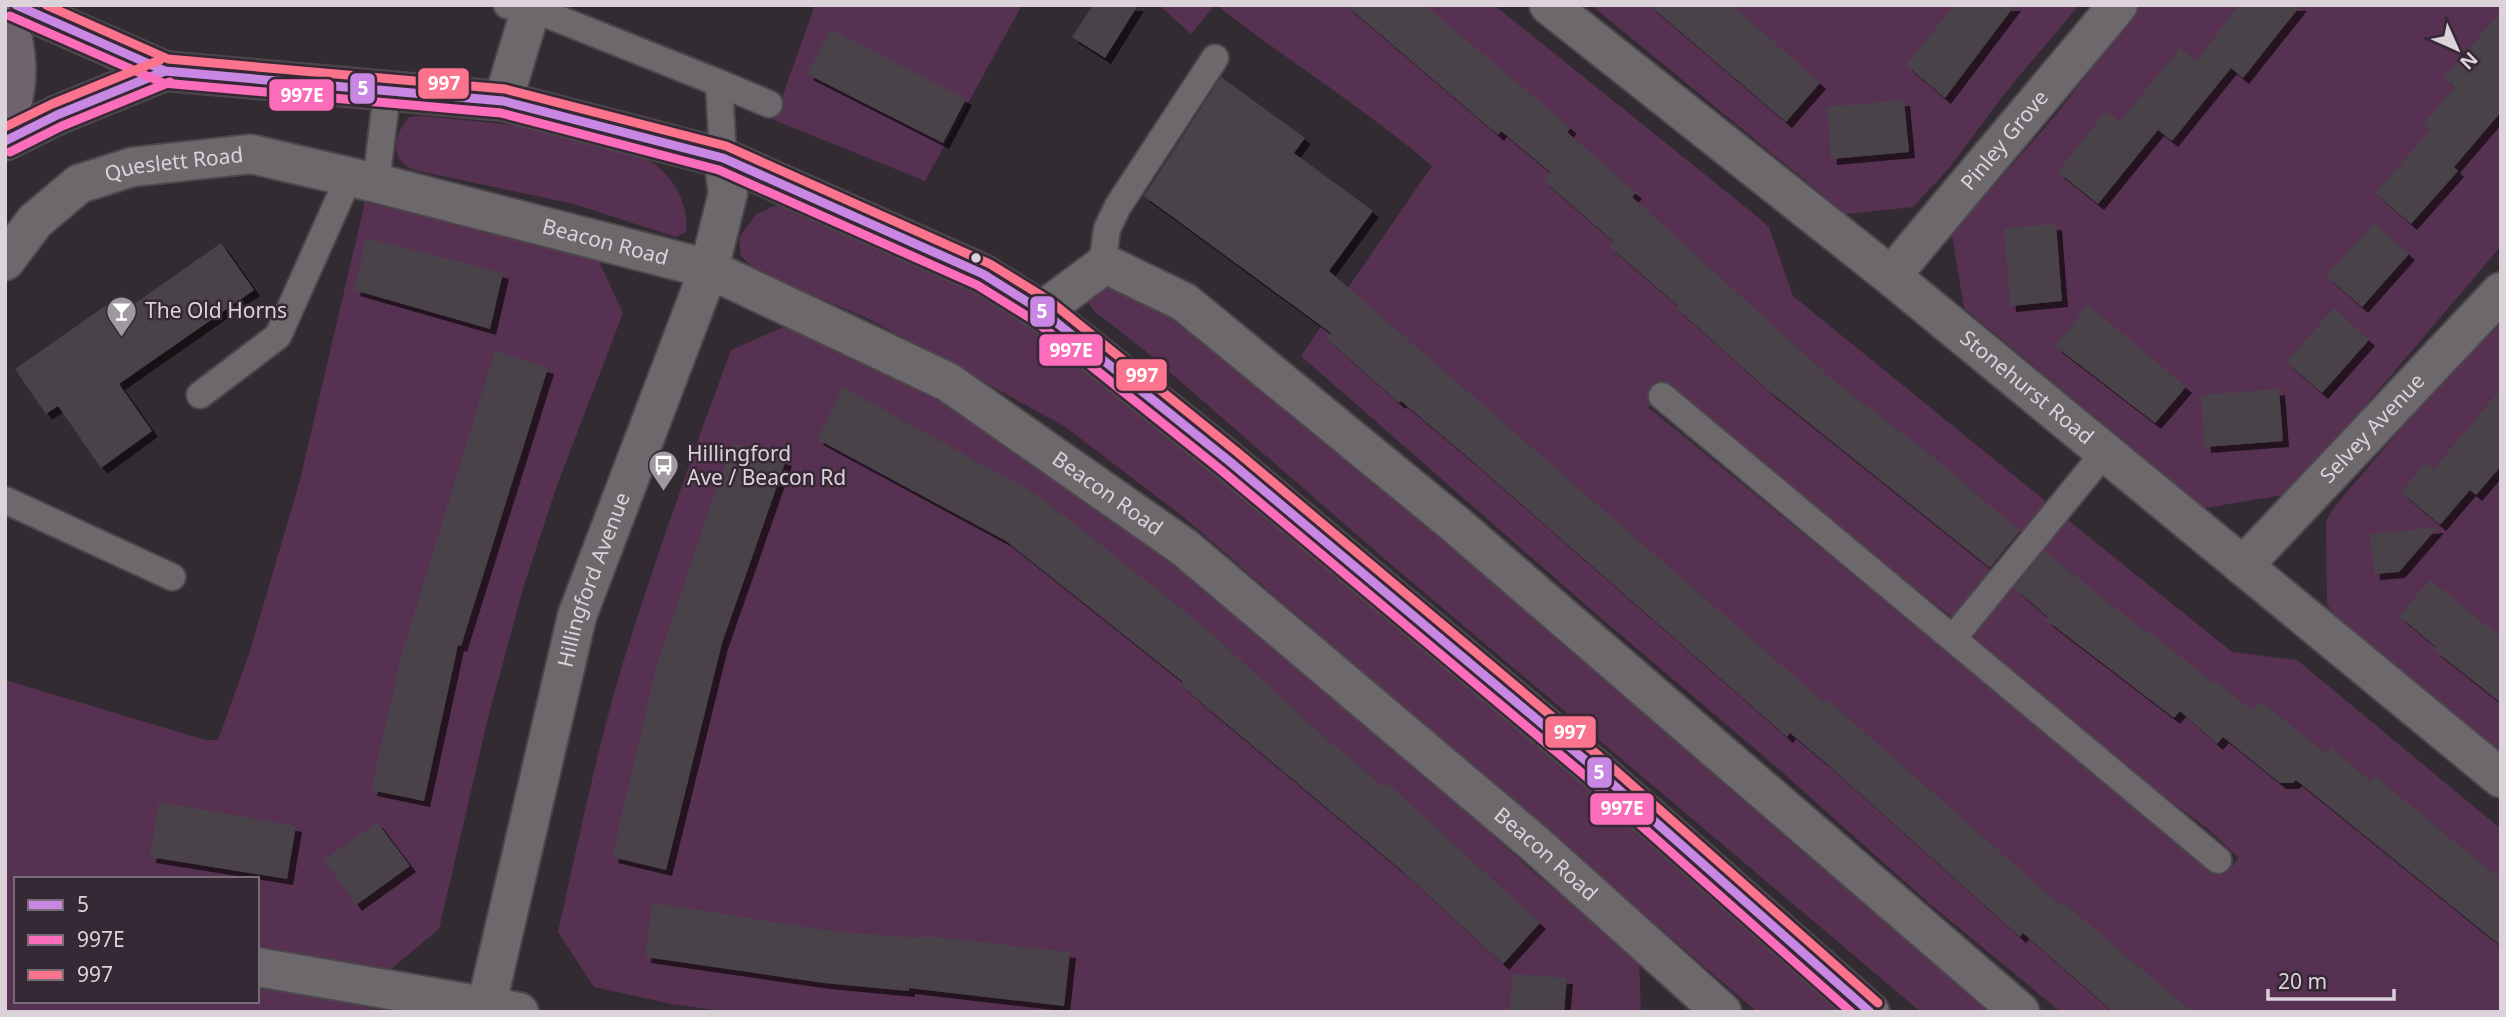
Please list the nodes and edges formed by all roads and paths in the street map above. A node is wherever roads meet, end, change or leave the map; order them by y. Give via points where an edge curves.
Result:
1 (15, 5) edge
2 (1549, 5) edge
3 (2118, 5) edge
4 (524, 6) edge
5 (5, 11) edge
6 (1215, 58) dead end
7 (165, 71) junction
8 (719, 83) junction
9 (387, 92) junction
10 (503, 101) junction
11 (769, 104) dead end
12 (5, 122) edge
13 (5, 141) edge
14 (723, 158) junction
15 (362, 180) junction
16 (5, 261) edge
17 (1102, 266) junction
18 (709, 269) junction
19 (1891, 276) junction
20 (2501, 292) edge
21 (1042, 311) junction
22 (200, 395) dead end
23 (1662, 396) dead end
24 (2105, 453) junction
25 (5, 500) edge
26 (2243, 566) junction
27 (172, 577) dead end
28 (1954, 637) junction
29 (2501, 778) edge
30 (2218, 860) dead end
31 (259, 967) edge
32 (496, 1010) edge
33 (1717, 1010) edge
34 (1870, 1012) edge
35 (2020, 1012) edge

1 - 7 street
2 - 19 street, Stonehurst Road
3 - 19 street, Pinley Grove
4 - 8 lane
4 - 10 street
5 - 12 highway via 15,41 18,75
6 - 17 lane via 1118,206 1107,229
7 - 9 street
7 - 13 street
8 - 11 lane
8 - 14 lane
9 - 10 street
9 - 15 lane
10 - 14 street
14 - 18 street, Hillingford Avenue via 729,192
14 - 21 street via 983,274
15 - 16 street, Queslett Road via 251,154 132,167 79,184 35,221
15 - 18 street, Beacon Road
15 - 22 lane via 278,336
17 - 21 street
17 - 35 street via 1184,302 1455,524
18 - 32 street, Hillingford Avenue via 577,616
18 - 33 street, Beacon Road via 948,382 1185,548 1534,843
19 - 24 street, Stonehurst Road
20 - 26 street, Selvey Avenue
21 - 34 street via 1229,461 1591,765
23 - 28 lane
24 - 26 street, Stonehurst Road
24 - 28 lane
25 - 27 lane
26 - 29 street, Stonehurst Road
28 - 30 lane
31 - 32 street

